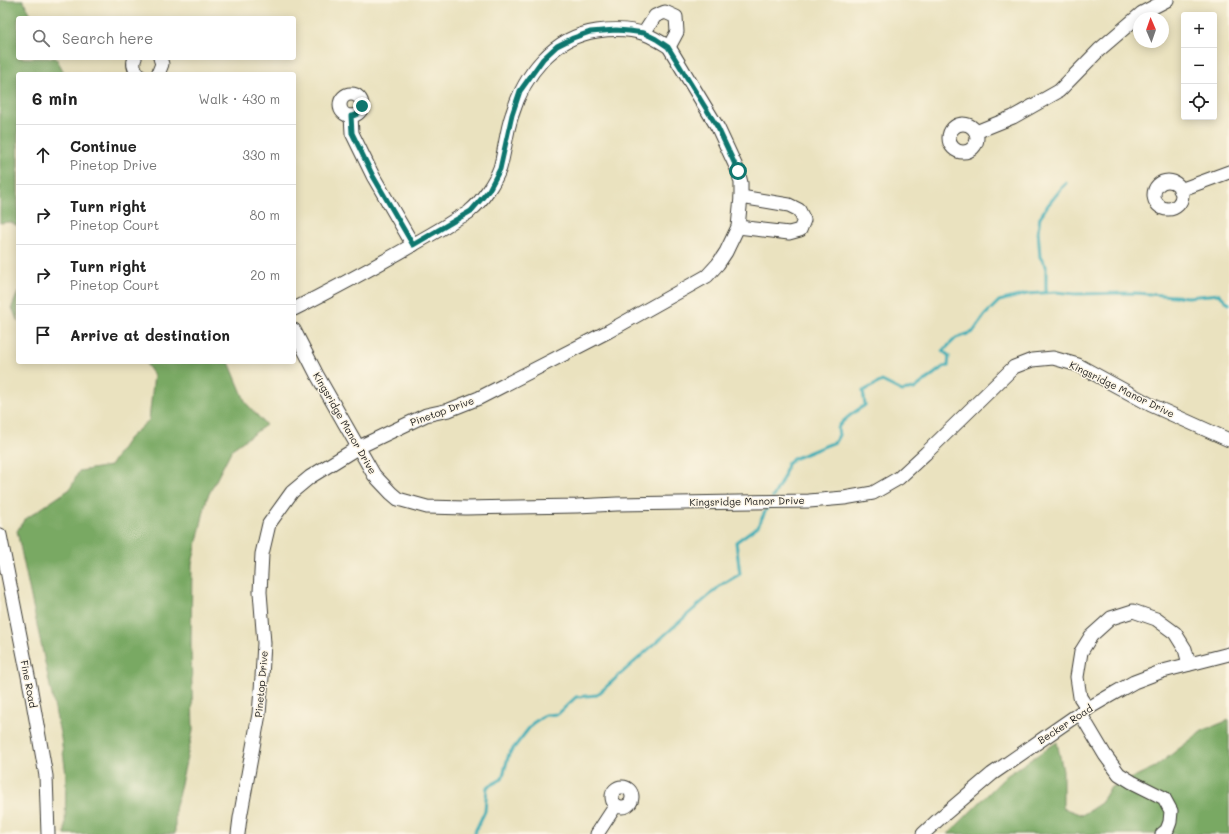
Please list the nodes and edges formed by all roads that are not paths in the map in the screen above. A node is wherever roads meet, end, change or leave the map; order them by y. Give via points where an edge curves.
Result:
1 (1167, 0) edge
2 (644, 33) junction
3 (668, 47) junction
4 (134, 60) edge
5 (161, 60) edge
6 (136, 72) edge
7 (160, 72) edge
8 (351, 116) dead end
9 (976, 132) dead end
10 (1229, 172) edge
11 (1180, 190) dead end
12 (741, 197) junction
13 (738, 227) junction
14 (413, 245) junction
15 (296, 307) edge
16 (296, 334) edge
17 (1229, 440) edge
18 (358, 448) junction
19 (0, 535) edge
20 (1229, 654) edge
21 (1189, 664) junction
22 (1084, 711) junction
23 (616, 805) dead end
24 (48, 834) edge
25 (238, 834) edge
26 (597, 834) edge
27 (923, 834) edge
28 (1162, 834) edge

1 - 9 street via 1142,13 1099,50 1059,91 1013,117
2 - 3 street, Pinetop Drive
2 - 3 street via 655,16 665,12 676,17 677,32
2 - 14 street, Pinetop Drive via 616,30 590,32 557,46 543,59 520,91 500,169 489,190 471,211
3 - 12 street, Pinetop Drive via 718,128 738,171
4 - 6 street
5 - 7 street
8 - 14 street via 352,133 373,176
10 - 11 street
12 - 13 street, Pinetop Drive
12 - 13 street via 789,205 800,210 804,220 800,230 790,233
13 - 18 street, Pinetop Drive via 726,252 707,276 609,331 479,398 426,415
14 - 15 street, Pinetop Drive
16 - 18 street, Kingsridge Manor Drive
17 - 18 street, Kingsridge Manor Drive via 1151,405 1078,365 1053,358 1032,360 1014,367 899,478 873,492 844,498 809,501 428,507 398,499 374,475
18 - 25 street, Pinetop Drive via 302,483 292,492 270,524 260,567 264,643 259,714
19 - 24 street, Fine Road via 46,776
20 - 21 street, Becker Road
21 - 22 street, Becker Road via 1134,682
21 - 22 street via 1185,649 1175,633 1156,619 1133,611 1110,618 1091,636 1081,652 1077,677
22 - 27 street, Becker Road via 992,774
22 - 28 street via 1105,755 1119,774 1164,798 1171,811 1167,830
23 - 26 street

